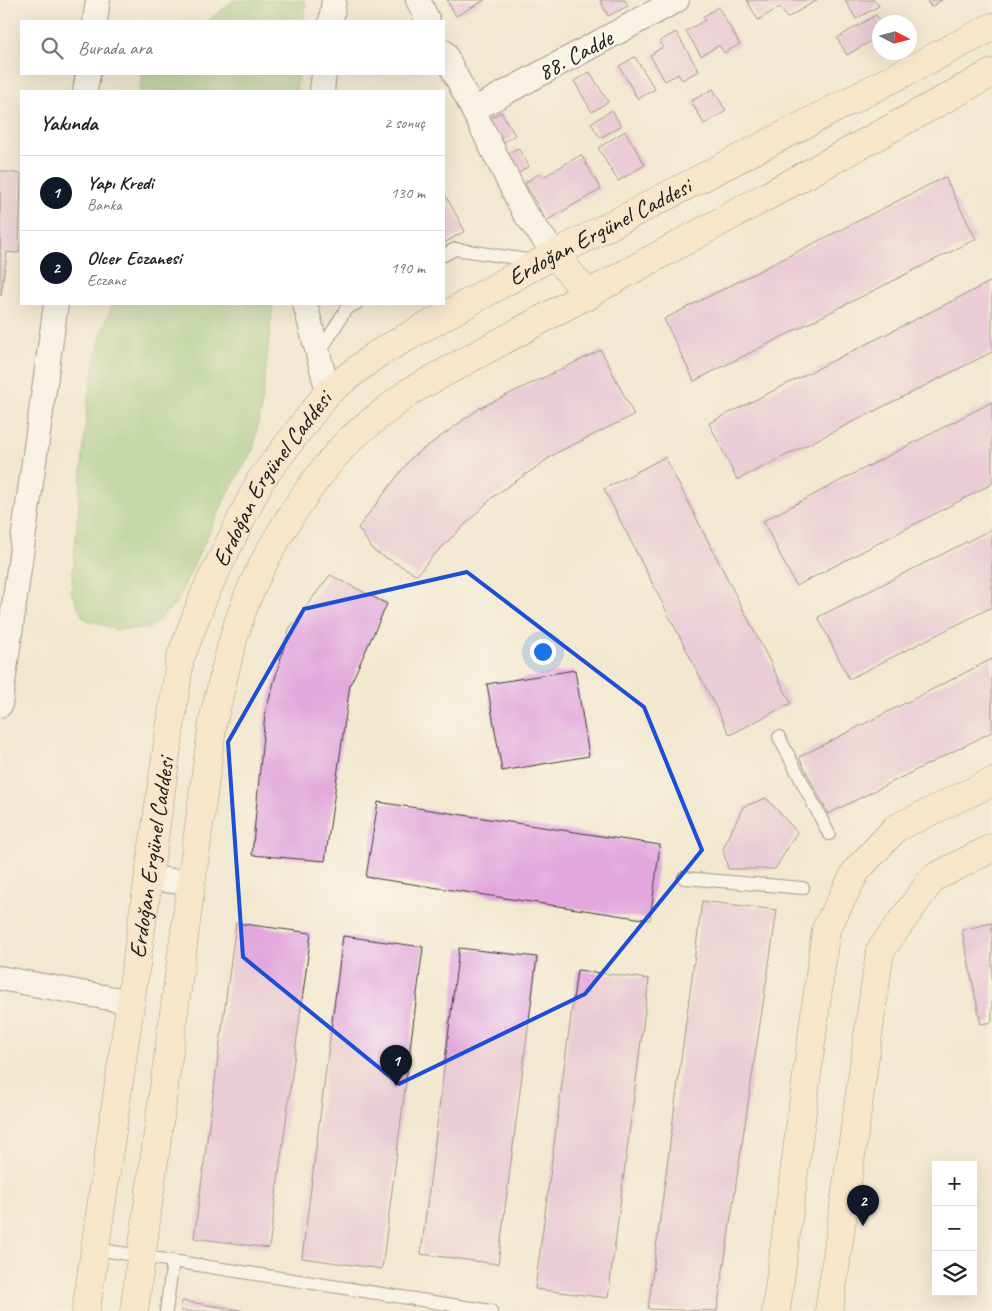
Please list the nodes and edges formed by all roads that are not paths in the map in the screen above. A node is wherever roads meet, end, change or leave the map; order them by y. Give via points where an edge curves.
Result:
1 (98, 0) edge
2 (334, 0) edge
3 (418, 0) edge
4 (677, 0) edge
5 (95, 20) edge
6 (331, 20) edge
7 (428, 20) edge
8 (992, 27) edge
9 (445, 54) edge
10 (928, 60) junction
11 (992, 73) edge
12 (88, 75) edge
13 (324, 75) edge
14 (85, 90) edge
15 (322, 90) edge
16 (947, 98) junction
17 (473, 110) junction
18 (445, 254) edge
19 (548, 258) junction
20 (588, 296) junction
21 (56, 305) edge
22 (305, 305) edge
23 (354, 305) edge
24 (319, 354) junction
25 (328, 392) junction
26 (0, 705) edge
27 (779, 737) dead end
28 (992, 782) edge
29 (829, 834) dead end
30 (992, 848) edge
31 (149, 878) junction
32 (684, 878) dead end
33 (191, 883) junction
34 (803, 888) dead end
35 (0, 978) edge
36 (131, 1002) junction
37 (96, 1249) junction
38 (142, 1256) junction
39 (173, 1261) junction
40 (86, 1311) edge
41 (134, 1311) edge
42 (166, 1311) edge
43 (491, 1311) edge
44 (776, 1311) edge
45 (829, 1311) edge

1 - 5 street
2 - 6 street
3 - 7 street
4 - 17 street, 88. Cadde
8 - 10 main road, Erdoğan Ergünel Caddesi
9 - 17 street
10 - 16 main road
10 - 19 main road, Erdoğan Ergünel Caddesi
11 - 16 main road
12 - 14 street
13 - 15 street
16 - 20 main road
17 - 19 street
18 - 19 lane via 455,249
19 - 20 main road
19 - 25 main road, Erdoğan Ergünel Caddesi via 377,354
20 - 33 main road via 409,392 343,447 302,501 272,548 242,610 228,656 213,722
21 - 26 street
22 - 24 street
23 - 24 lane via 346,309
24 - 25 street
25 - 31 main road, Erdoğan Ergünel Caddesi via 260,481 205,592 180,659
27 - 29 lane
28 - 44 main road via 896,828 856,871 826,929
30 - 45 main road via 933,878 880,951
31 - 33 street
31 - 36 main road, Erdoğan Ergünel Caddesi
32 - 34 lane
33 - 38 main road
35 - 36 street
36 - 37 main road, Erdoğan Ergünel Caddesi
37 - 38 lane
37 - 40 main road, Erdoğan Ergünel Caddesi
38 - 39 lane
38 - 41 main road
39 - 42 lane
39 - 43 lane

